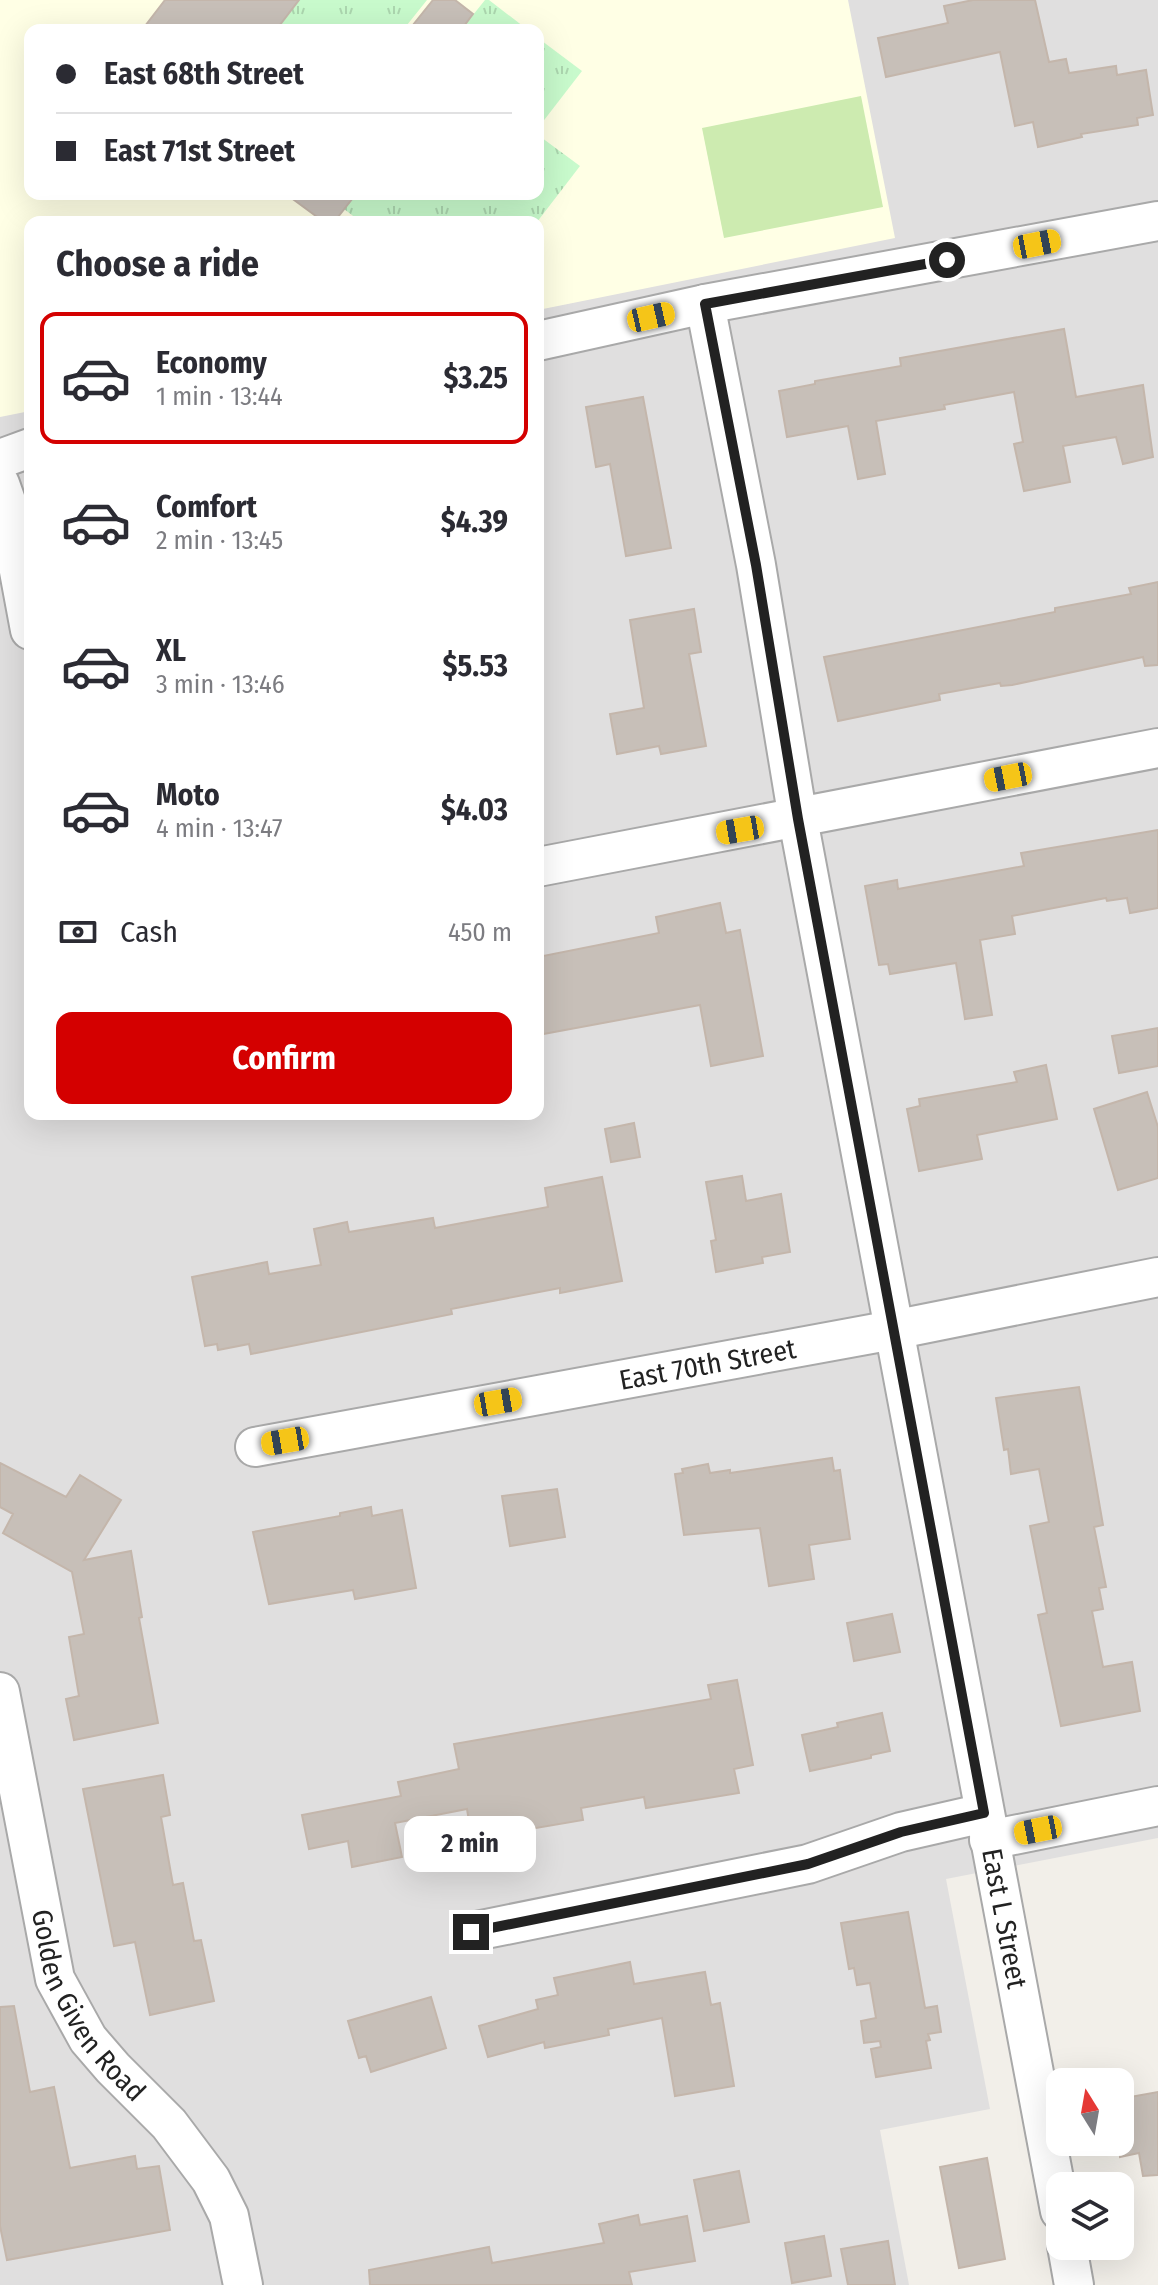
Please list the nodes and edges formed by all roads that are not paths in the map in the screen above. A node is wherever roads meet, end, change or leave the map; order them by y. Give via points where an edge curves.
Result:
1 (1158, 221) edge
2 (705, 304) junction
3 (544, 340) edge
4 (24, 450) edge
5 (0, 459) edge
6 (0, 484) edge
7 (24, 598) edge
8 (1158, 748) edge
9 (798, 819) junction
10 (544, 866) edge
11 (1158, 1277) edge
12 (893, 1330) junction
13 (255, 1447) dead end
14 (0, 1692) edge
15 (1158, 1806) edge
16 (986, 1826) junction
17 (471, 1932) dead end
18 (1053, 2172) edge
19 (1070, 2260) edge
20 (241, 2284) edge
21 (1074, 2285) edge

1 - 2 street
2 - 3 street
2 - 9 street, East L Street
4 - 5 street
6 - 7 street
8 - 9 street
9 - 10 street
9 - 12 street, East L Street
11 - 12 street, East 70th Street
12 - 13 street, East 70th Street
12 - 16 street, East L Street
14 - 20 street, Golden Given Road via 55,1979 88,2039 169,2124 211,2180 229,2216
15 - 16 street
16 - 17 street via 901,1832 808,1864
16 - 18 street, East L Street
19 - 21 street

